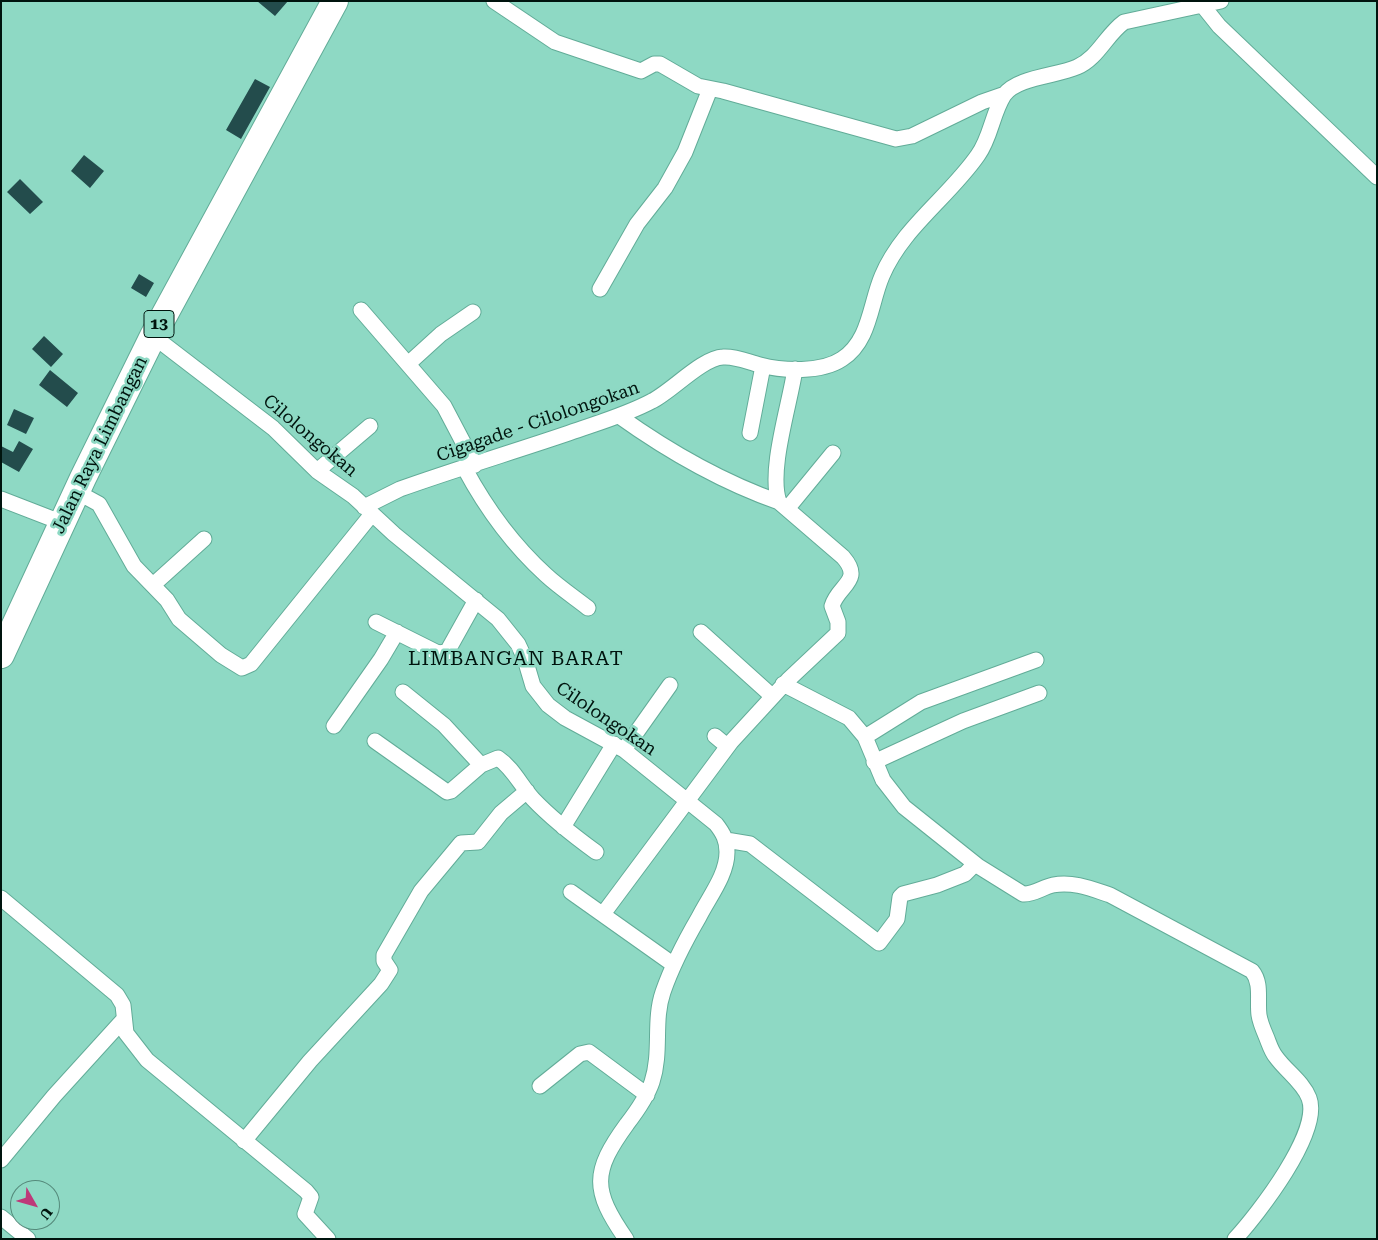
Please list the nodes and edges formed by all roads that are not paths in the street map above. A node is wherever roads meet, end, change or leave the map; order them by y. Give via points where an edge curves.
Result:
1 (334, 1) edge
2 (494, 1) edge
3 (1221, 1) edge
4 (1203, 6) junction
5 (710, 89) junction
6 (1005, 94) junction
7 (1377, 177) edge
8 (600, 289) dead end
9 (361, 310) dead end
10 (474, 312) dead end
11 (152, 336) junction
12 (408, 364) junction
13 (763, 366) junction
14 (795, 369) junction
15 (619, 416) junction
16 (370, 426) dead end
17 (750, 433) dead end
18 (833, 453) dead end
19 (470, 467) junction
20 (317, 471) junction
21 (77, 492) junction
22 (1, 499) edge
23 (783, 505) junction
24 (368, 511) junction
25 (63, 523) junction
26 (204, 539) dead end
27 (153, 585) junction
28 (476, 600) junction
29 (588, 608) dead end
30 (376, 622) dead end
31 (397, 632) junction
32 (701, 632) dead end
33 (1, 655) edge
34 (1036, 660) dead end
35 (784, 684) junction
36 (670, 685) dead end
37 (403, 692) dead end
38 (1039, 693) dead end
39 (772, 696) junction
40 (334, 726) dead end
41 (715, 736) dead end
42 (865, 738) junction
43 (375, 741) dead end
44 (727, 746) junction
45 (619, 747) junction
46 (874, 762) junction
47 (481, 765) junction
48 (527, 791) junction
49 (686, 800) junction
50 (563, 827) junction
51 (726, 840) junction
52 (596, 852) dead end
53 (976, 865) junction
54 (571, 892) dead end
55 (1, 898) edge
56 (603, 914) junction
57 (674, 965) junction
58 (124, 1019) junction
59 (540, 1086) dead end
60 (647, 1095) junction
61 (244, 1141) junction
62 (1, 1160) edge
63 (1, 1217) edge
64 (28, 1239) edge
65 (328, 1239) edge
66 (626, 1239) edge
67 (1235, 1239) edge

1 - 11 highway, Jalan Raya Limbangan / 13
2 - 5 street via 562,45 641,71 660,64 693,84
3 - 4 street
4 - 6 street via 1124,22 1087,63 1012,87
4 - 7 street via 1219,26
5 - 6 street via 724,90 896,139 912,136
5 - 8 street via 686,152 658,198 637,224
6 - 14 street, Cigagade - Cilolongokan via 980,153 892,257 875,294 861,339 843,359 818,368
9 - 12 street
10 - 12 street via 441,334
11 - 20 street, Cilolongokan via 273,428
11 - 21 highway, Jalan Raya Limbangan / 13
12 - 19 street via 444,406
13 - 14 street, Cigagade - Cilolongokan
13 - 15 street, Cigagade - Cilolongokan via 732,357 716,358 668,392
13 - 17 street
14 - 23 street via 778,460 776,493
15 - 19 street, Cigagade - Cilolongokan
15 - 23 street via 649,438 695,464
16 - 20 street
18 - 23 street
19 - 24 street, Cigagade - Cilolongokan via 400,489
19 - 29 street via 480,497 513,540 546,575
20 - 24 street, Cilolongokan
21 - 25 highway, Jalan Raya Limbangan / 13
21 - 27 street via 102,507 127,555
22 - 25 street
23 - 35 street via 843,557 852,574 833,602 838,633
24 - 27 street via 247,667 237,667 189,628
24 - 28 street, Cilolongokan
25 - 33 highway, Jalan Raya Limbangan / 13
26 - 27 street
28 - 31 street via 447,652 438,653
28 - 45 street, Cilolongokan via 510,631 525,659 533,686 548,705 565,718
30 - 31 street
31 - 40 street via 382,659
32 - 39 street
34 - 42 street via 921,702
35 - 39 street
35 - 42 street via 838,710 858,726
36 - 45 street
37 - 47 street via 444,725
38 - 46 street via 963,721
39 - 44 street
41 - 44 street
42 - 46 street
43 - 47 street via 446,792
44 - 49 street
45 - 49 street, Cilolongokan
45 - 50 street
46 - 53 street via 904,807
47 - 48 street via 498,758
48 - 50 street
48 - 61 street via 498,816 478,842 461,843 424,886 384,955 390,970 381,984 310,1061
49 - 51 street, Cilolongokan via 716,824
49 - 56 street
50 - 52 street
51 - 53 street via 750,844 879,942 897,919 903,894 966,874
51 - 57 street via 727,853 720,878
53 - 67 street via 1023,894 1071,884 1110,895 1233,959 1256,975 1259,1014 1266,1037 1275,1056 1306,1092 1312,1110 1299,1148 1252,1222
54 - 56 street
55 - 58 street via 117,994 123,1005
56 - 57 street
57 - 60 street via 660,1005 657,1062
58 - 61 street via 129,1040 147,1060
58 - 62 street
59 - 60 street via 580,1054 590,1052
60 - 66 street via 606,1155 601,1173 602,1196
61 - 65 street via 309,1195 305,1214
63 - 64 street

